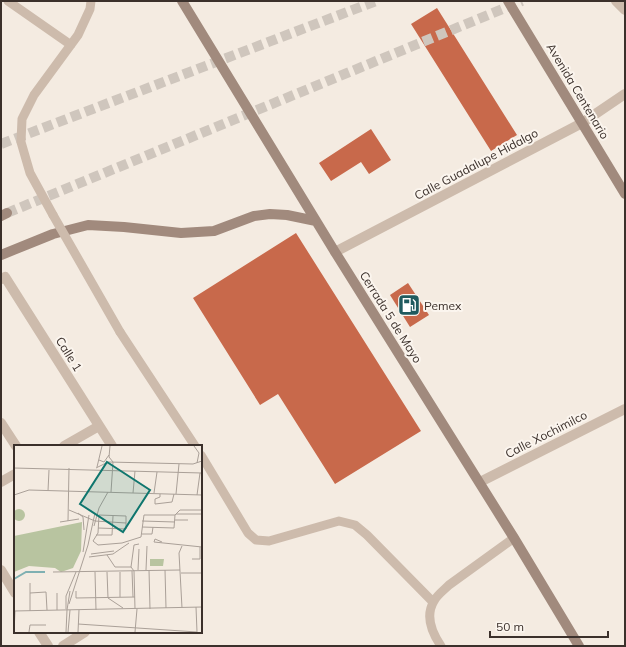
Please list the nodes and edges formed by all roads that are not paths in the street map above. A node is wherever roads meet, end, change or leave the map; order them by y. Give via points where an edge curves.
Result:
1 (8, 1) edge
2 (91, 1) edge
3 (182, 1) edge
4 (508, 1) edge
5 (616, 1) edge
6 (625, 10) edge
7 (70, 45) junction
8 (625, 94) edge
9 (582, 123) junction
10 (625, 194) edge
11 (316, 221) junction
12 (335, 252) junction
13 (1, 255) edge
14 (3, 278) edge
15 (625, 409) edge
16 (1, 423) edge
17 (99, 426) junction
18 (15, 445) edge
19 (66, 445) edge
20 (111, 445) edge
21 (194, 445) edge
22 (202, 457) edge
23 (14, 475) edge
24 (1, 482) edge
25 (480, 482) junction
26 (514, 538) junction
27 (1, 570) edge
28 (14, 591) edge
29 (433, 602) junction
30 (40, 633) edge
31 (84, 633) edge
32 (48, 646) edge
33 (64, 646) edge
34 (441, 646) edge
35 (579, 646) edge

1 - 7 lane
2 - 7 lane via 78,35
3 - 11 main road, Cerrada 5 de Mayo
4 - 9 main road, Avenida Centenario
5 - 6 street
7 - 21 lane, bridge via 34,95 22,119 21,142 30,173 120,332
8 - 9 street, Calle Guadalupe Hidalgo
9 - 10 main road, Avenida Centenario
9 - 12 street, Calle Guadalupe Hidalgo
11 - 12 main road, Cerrada 5 de Mayo
11 - 13 main road via 270,214 254,216 214,231 181,234 88,225 53,234
12 - 25 main road, Cerrada 5 de Mayo
14 - 17 street, Calle 1
15 - 25 street, Calle Xochimilco
16 - 18 street
17 - 19 street
17 - 20 street, Calle 1
22 - 29 lane via 248,533 256,540 269,541 339,521 355,524
23 - 24 street
25 - 26 main road, Cerrada 5 de Mayo
26 - 29 lane via 449,585
26 - 35 main road, Cerrada 5 de Mayo
27 - 28 street
29 - 34 lane via 429,613 431,628
30 - 32 street
31 - 33 street

